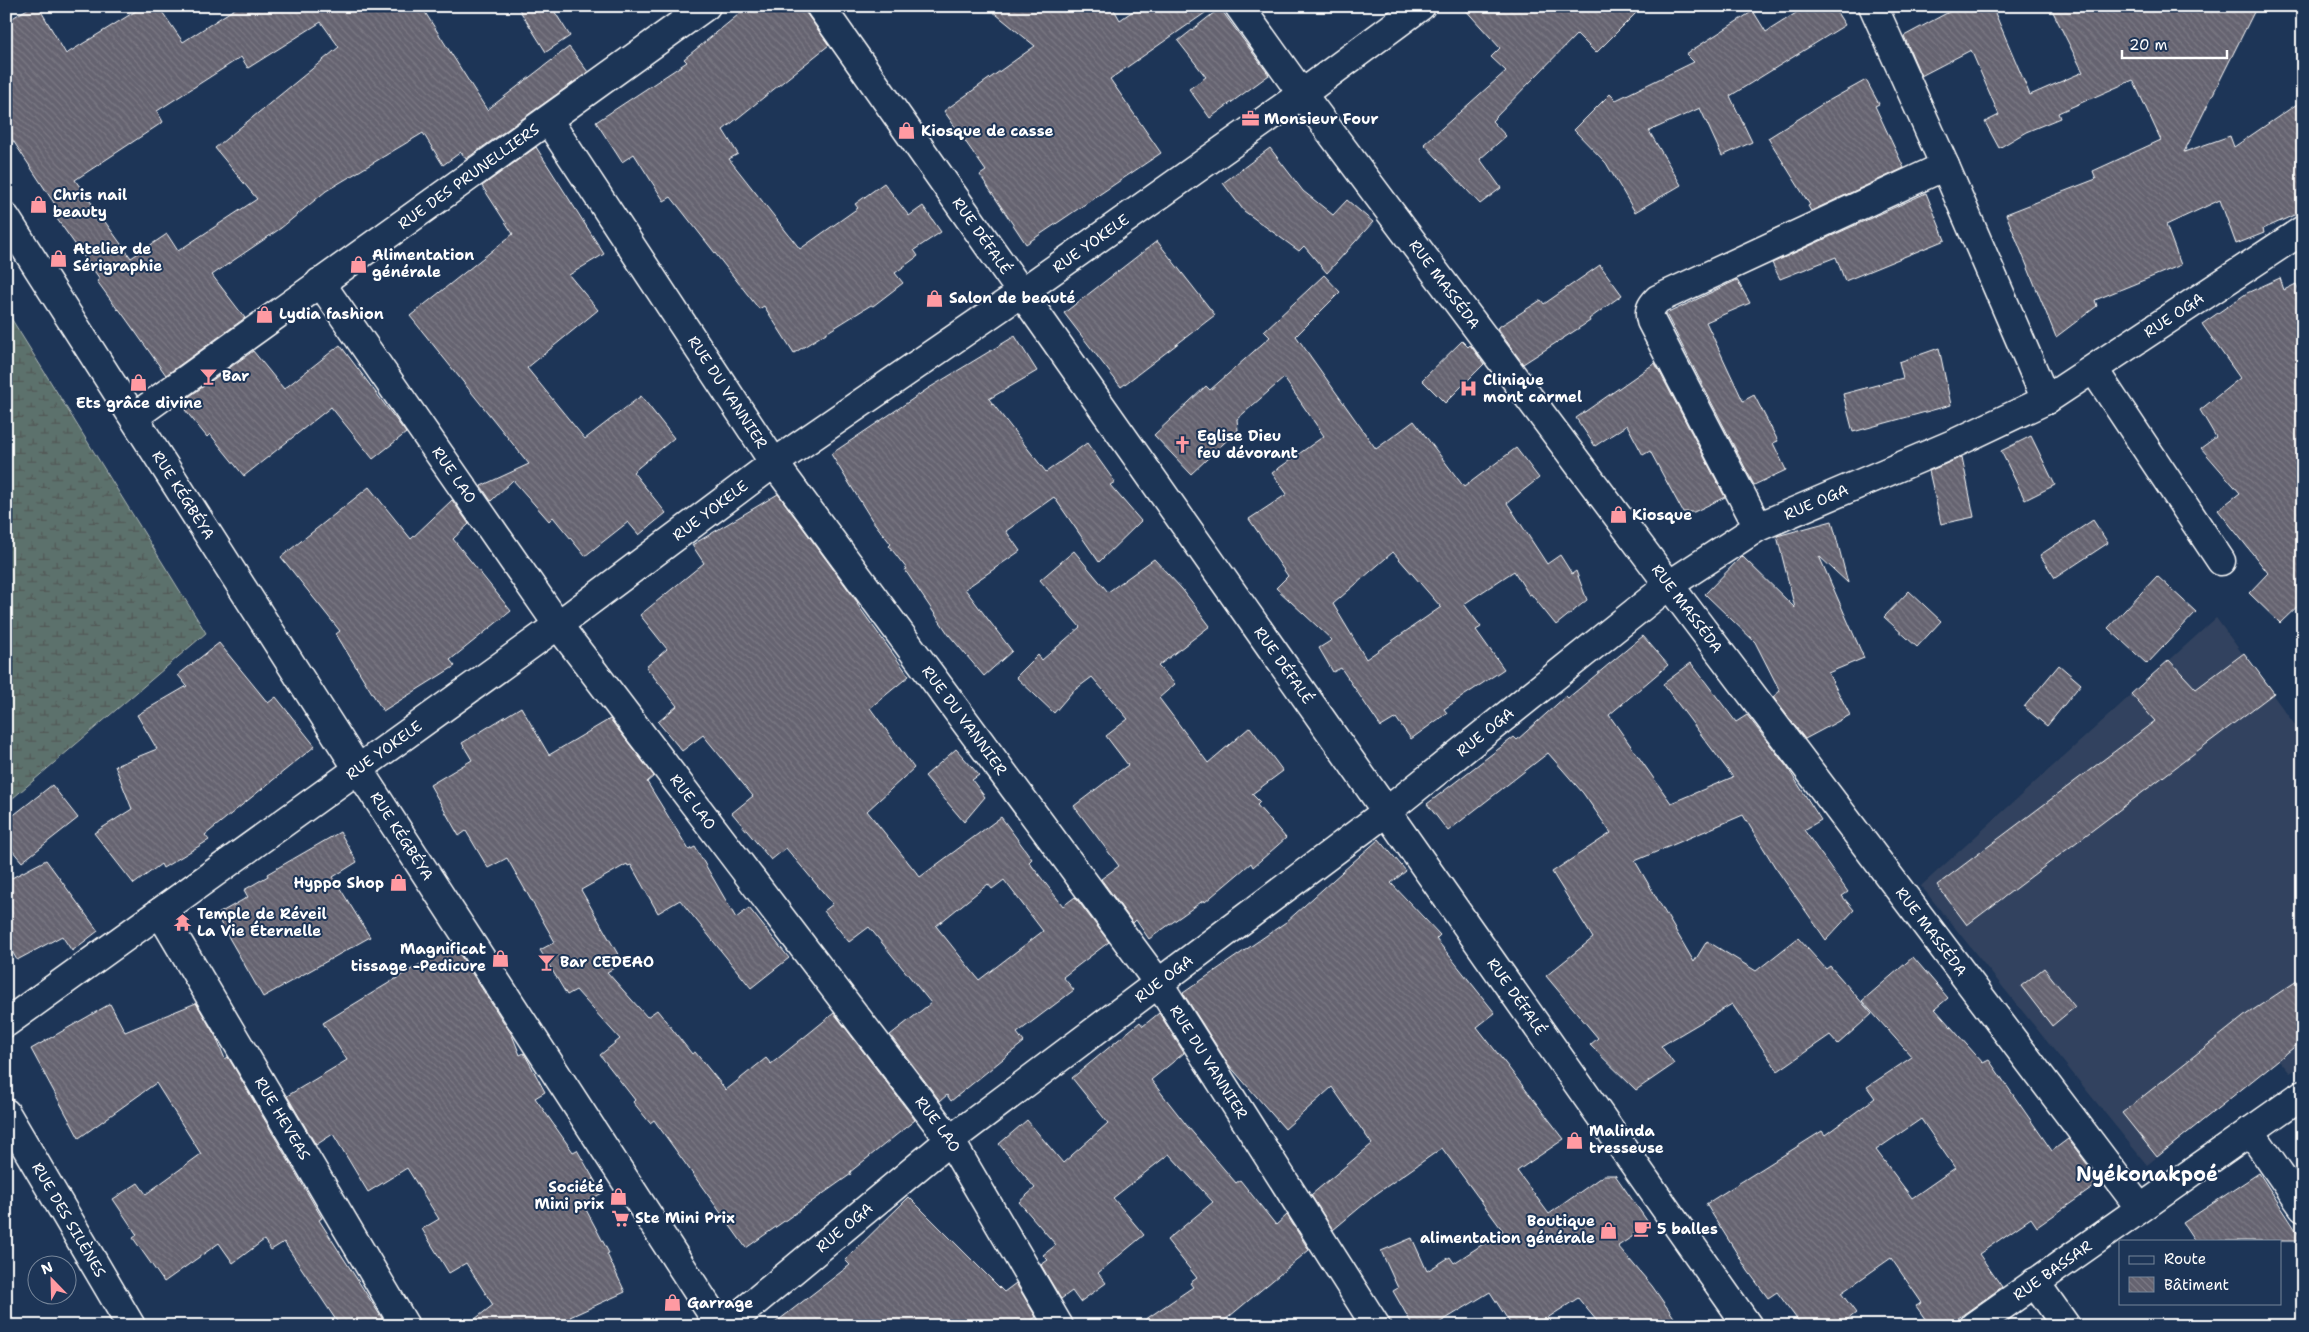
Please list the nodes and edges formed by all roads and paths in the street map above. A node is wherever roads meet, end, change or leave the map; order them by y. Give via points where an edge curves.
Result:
1 (706, 6) edge
2 (820, 6) edge
3 (1239, 6) edge
4 (1421, 6) edge
5 (1873, 6) edge
6 (1302, 94) junction
7 (548, 120) junction
8 (1946, 166) junction
9 (6, 218) edge
10 (2303, 230) edge
11 (320, 282) junction
12 (1021, 293) junction
13 (2094, 370) junction
14 (2046, 400) junction
15 (134, 416) junction
16 (774, 463) junction
17 (1758, 526) junction
18 (2221, 561) dead end
19 (1670, 585) junction
20 (558, 625) junction
21 (358, 769) junction
22 (1386, 812) junction
23 (160, 912) junction
24 (1159, 984) junction
25 (6, 1024) edge
26 (2303, 1094) edge
27 (6, 1113) edge
28 (2250, 1131) junction
29 (950, 1140) junction
30 (2303, 1207) edge
31 (2140, 1208) junction
32 (2035, 1282) junction
33 (131, 1326) edge
34 (405, 1326) edge
35 (720, 1326) edge
36 (726, 1326) edge
37 (1060, 1326) edge
38 (1376, 1326) edge
39 (1748, 1326) edge
40 (1974, 1326) edge
41 (2066, 1326) edge

1 - 7 street, RUE DES PRUNELLIERS
2 - 12 street, RUE DÉFALÉ
3 - 6 street, RUE MASSÉDA
4 - 6 street, RUE YOKELE
5 - 8 street
6 - 12 street, RUE YOKELE
6 - 19 street, RUE MASSÉDA
7 - 11 street, RUE DES PRUNELLIERS
7 - 16 street, RUE DU VANNIER
8 - 14 street
8 - 17 street via 1658,299 1652,305 1651,321
9 - 15 street, RUE KÉGBÉYA
10 - 13 street, RUE OGA
11 - 15 street, RUE DES PRUNELLIERS
11 - 20 street, RUE LAO
12 - 16 street, RUE YOKELE
12 - 22 street, RUE DÉFALÉ
13 - 14 street, RUE OGA
13 - 18 street
14 - 17 street, RUE OGA via 1953,444
15 - 21 street, RUE KÉGBÉYA
16 - 20 street, RUE YOKELE
16 - 24 street, RUE DU VANNIER
17 - 19 street, RUE OGA
19 - 22 street, RUE OGA
19 - 31 street, RUE MASSÉDA
20 - 21 street, RUE YOKELE
20 - 29 street, RUE LAO
21 - 23 street, RUE YOKELE
21 - 35 street, RUE KÉGBÉYA
22 - 24 street, RUE OGA
22 - 39 street, RUE DÉFALÉ
23 - 25 street, RUE YOKELE
23 - 34 street, RUE HEVEAS
24 - 29 street, RUE OGA
24 - 38 street, RUE DU VANNIER
26 - 28 street, RUE BASSAR
27 - 33 street, RUE DES SILÈNES
28 - 30 street
28 - 31 street, RUE BASSAR
29 - 36 street, RUE OGA
29 - 37 street, RUE LAO
31 - 32 street, RUE BASSAR
32 - 40 street, RUE BASSAR
32 - 41 street

